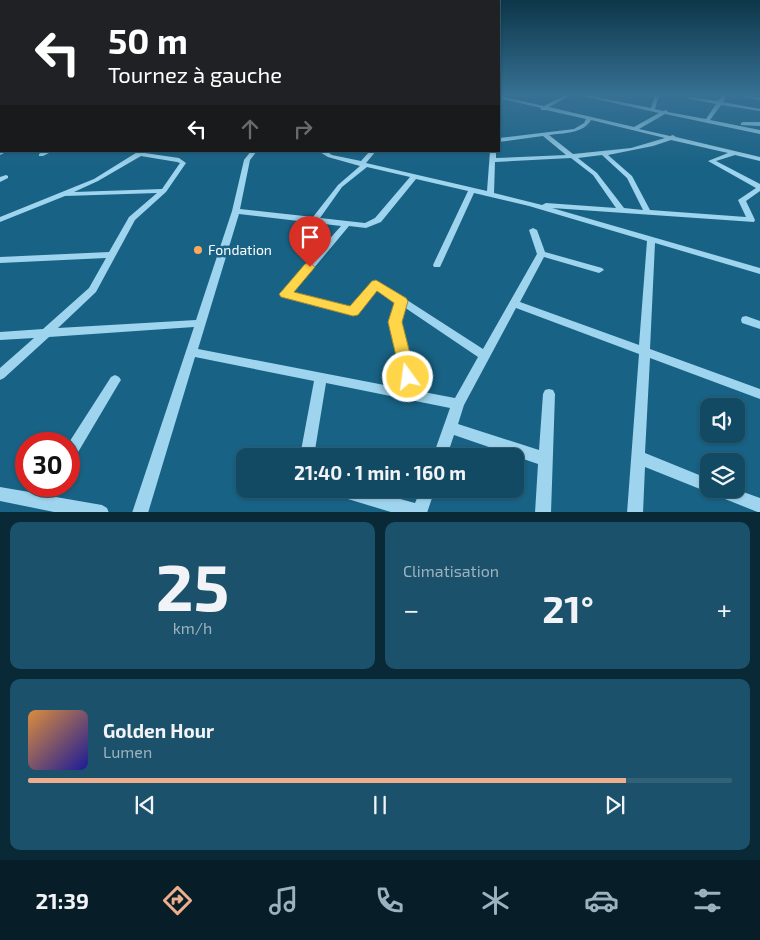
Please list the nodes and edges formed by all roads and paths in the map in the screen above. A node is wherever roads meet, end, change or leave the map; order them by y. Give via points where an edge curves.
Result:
1 (589, 119) joint
2 (652, 119) edge
3 (703, 119) edge
4 (708, 120) joint
5 (727, 124) junction
6 (760, 124) edge
7 (635, 129) junction
8 (760, 132) edge
9 (545, 135) junction
10 (674, 137) junction
11 (500, 140) edge
12 (47, 152) edge
13 (143, 152) edge
14 (253, 152) edge
15 (323, 152) edge
16 (372, 152) edge
17 (493, 152) edge
18 (734, 152) junction
19 (603, 153) junction
20 (41, 154) dead end
21 (572, 155) junction
22 (760, 159) edge
23 (492, 160) junction
24 (363, 164) junction
25 (414, 177) junction
26 (760, 187) edge
27 (472, 190) junction
28 (164, 192) junction
29 (62, 194) junction
30 (751, 194) junction
31 (490, 195) junction
32 (760, 197) edge
33 (531, 204) junction
34 (622, 210) junction
35 (236, 211) junction
36 (647, 211) junction
37 (0, 220) edge
38 (314, 221) junction
39 (346, 225) junction
40 (533, 230) dead end
41 (651, 240) junction
42 (541, 254) junction
43 (110, 255) junction
44 (0, 260) edge
45 (437, 265) dead end
46 (599, 270) dead end
47 (760, 271) edge
48 (401, 301) junction
49 (513, 302) junction
50 (746, 320) dead end
51 (201, 322) junction
52 (760, 325) edge
53 (45, 333) junction
54 (0, 336) edge
55 (644, 351) junction
56 (191, 352) junction
57 (484, 355) junction
58 (0, 375) edge
59 (321, 377) junction
60 (115, 380) dead end
61 (549, 394) dead end
62 (760, 394) edge
63 (413, 395) junction
64 (458, 404) junction
65 (451, 428) junction
66 (80, 436) edge
67 (308, 448) edge
68 (443, 448) edge
69 (638, 457) junction
70 (545, 459) junction
71 (700, 482) edge
72 (0, 494) edge
73 (41, 497) edge
74 (370, 498) edge
75 (424, 498) edge
76 (740, 498) edge
77 (39, 501) junction
78 (760, 506) edge
79 (102, 512) edge
80 (140, 512) edge
81 (419, 512) edge
82 (543, 512) edge
83 (635, 512) edge

1 - 7 street
1 - 9 street via 575,130
2 - 7 street
3 - 4 street
4 - 5 street
5 - 6 street
5 - 8 street
7 - 10 street
9 - 11 street
9 - 21 street
10 - 18 street
10 - 19 street via 645,147
12 - 20 street
13 - 28 street via 183,163
13 - 29 street via 96,180
14 - 35 street via 247,160
15 - 24 street
16 - 24 street
17 - 23 street
18 - 22 street
18 - 26 street via 711,161
19 - 21 street
19 - 36 street via 630,177
21 - 23 street
21 - 34 street via 594,174
23 - 31 street
24 - 25 street
24 - 38 street via 340,186
25 - 27 street
25 - 39 street via 372,224
26 - 30 street
27 - 31 street
27 - 45 street
28 - 29 street
28 - 43 street via 132,219
29 - 37 street
30 - 32 street
30 - 36 street via 742,200 751,220
31 - 33 street
33 - 34 street
33 - 41 street
34 - 36 street
35 - 38 street
35 - 51 street
38 - 39 street
39 - 48 street via 286,294 353,312 376,284
40 - 42 street
41 - 47 street
41 - 55 street
42 - 46 street
42 - 49 street
43 - 44 street
43 - 53 street via 93,290
48 - 57 street
48 - 63 street via 395,322
49 - 55 street
49 - 57 street
50 - 52 street
51 - 53 street
51 - 56 street
53 - 54 street
53 - 58 street
55 - 62 street
55 - 69 street
56 - 59 street
56 - 80 street
57 - 64 street
59 - 63 street
59 - 67 street
60 - 66 street
61 - 70 street
63 - 64 street
64 - 65 street
65 - 68 street
65 - 70 street
69 - 71 street
69 - 83 street
70 - 82 street
72 - 77 street
73 - 77 street
74 - 81 street
75 - 81 street
76 - 78 street
77 - 79 street

